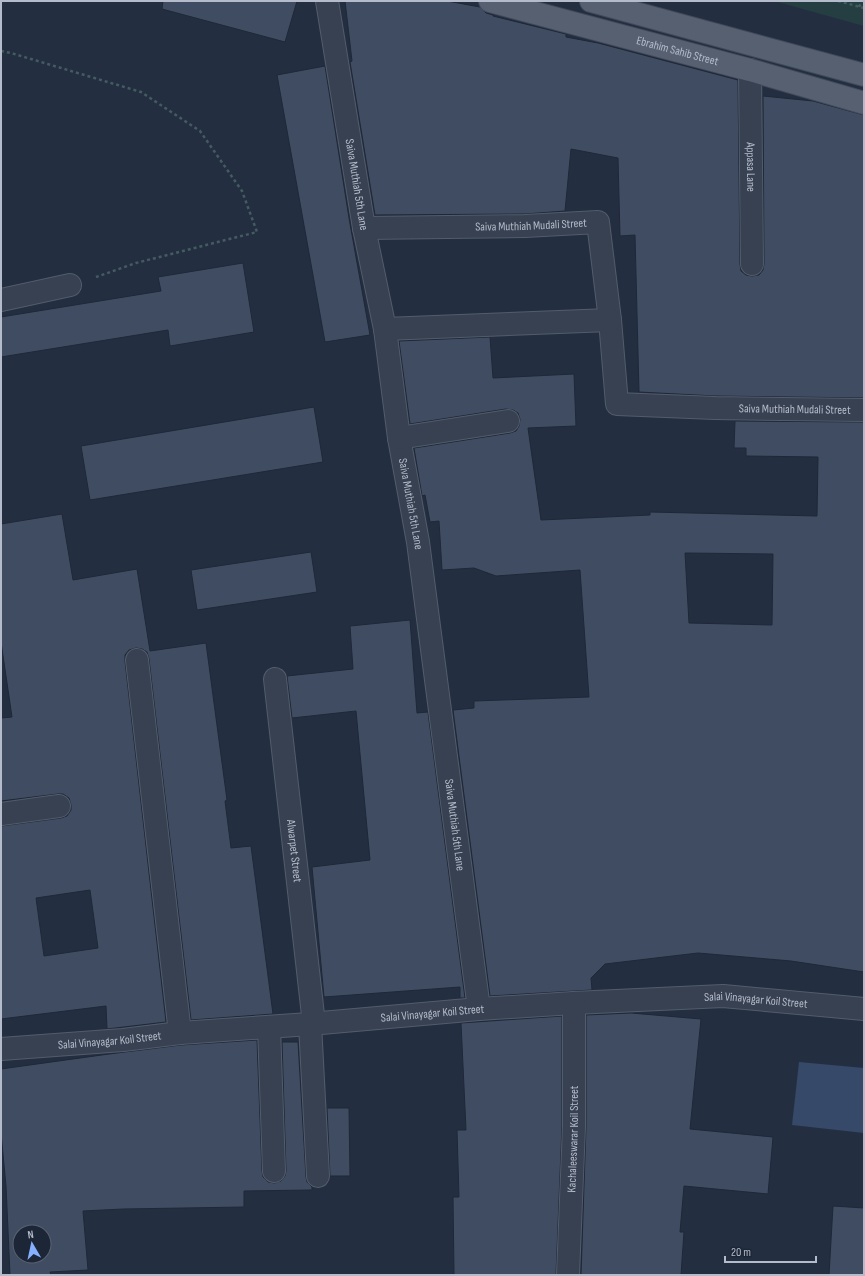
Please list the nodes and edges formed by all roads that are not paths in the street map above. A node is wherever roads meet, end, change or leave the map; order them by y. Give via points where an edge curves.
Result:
1 (327, 1) edge
2 (490, 1) edge
3 (591, 1) edge
4 (750, 70) junction
5 (864, 75) edge
6 (864, 103) edge
7 (364, 228) junction
8 (752, 264) dead end
9 (70, 285) road end
10 (1, 300) edge
11 (610, 320) junction
12 (385, 329) junction
13 (864, 410) edge
14 (508, 421) dead end
15 (400, 438) junction
16 (137, 660) dead end
17 (275, 679) dead end
18 (59, 806) dead end
19 (1, 814) edge
20 (574, 1003) junction
21 (479, 1009) junction
22 (864, 1009) edge
23 (312, 1024) junction
24 (269, 1027) junction
25 (180, 1033) junction
26 (1, 1049) edge
27 (274, 1171) dead end
28 (318, 1176) dead end
29 (568, 1275) edge

1 - 7 street, Saiva Muthiah 5th Lane
2 - 4 main road, Ebrahim Sahib Street
3 - 5 main road, Ebrahim Sahib Street
4 - 6 main road, Ebrahim Sahib Street
4 - 8 street, Appasa Lane
7 - 11 street, Saiva Muthiah Mudali Street via 525,226 598,222
7 - 12 street, Saiva Muthiah 5th Lane
9 - 10 street
11 - 12 street
11 - 13 street, Saiva Muthiah Mudali Street via 617,404
12 - 15 street, Saiva Muthiah 5th Lane
14 - 15 street
15 - 21 street, Saiva Muthiah 5th Lane via 418,542
16 - 25 street
17 - 23 street, Alwarpet Street
18 - 19 street
20 - 21 street, Salai Vinayagar Koil Street
20 - 22 street, Salai Vinayagar Koil Street via 723,996
20 - 29 street, Kachaleeswarar Koil Street via 574,1126
21 - 23 street, Salai Vinayagar Koil Street
23 - 24 street, Salai Vinayagar Koil Street
23 - 28 street, Alwarpet Street
24 - 25 street, Salai Vinayagar Koil Street
24 - 27 street
25 - 26 street, Salai Vinayagar Koil Street

